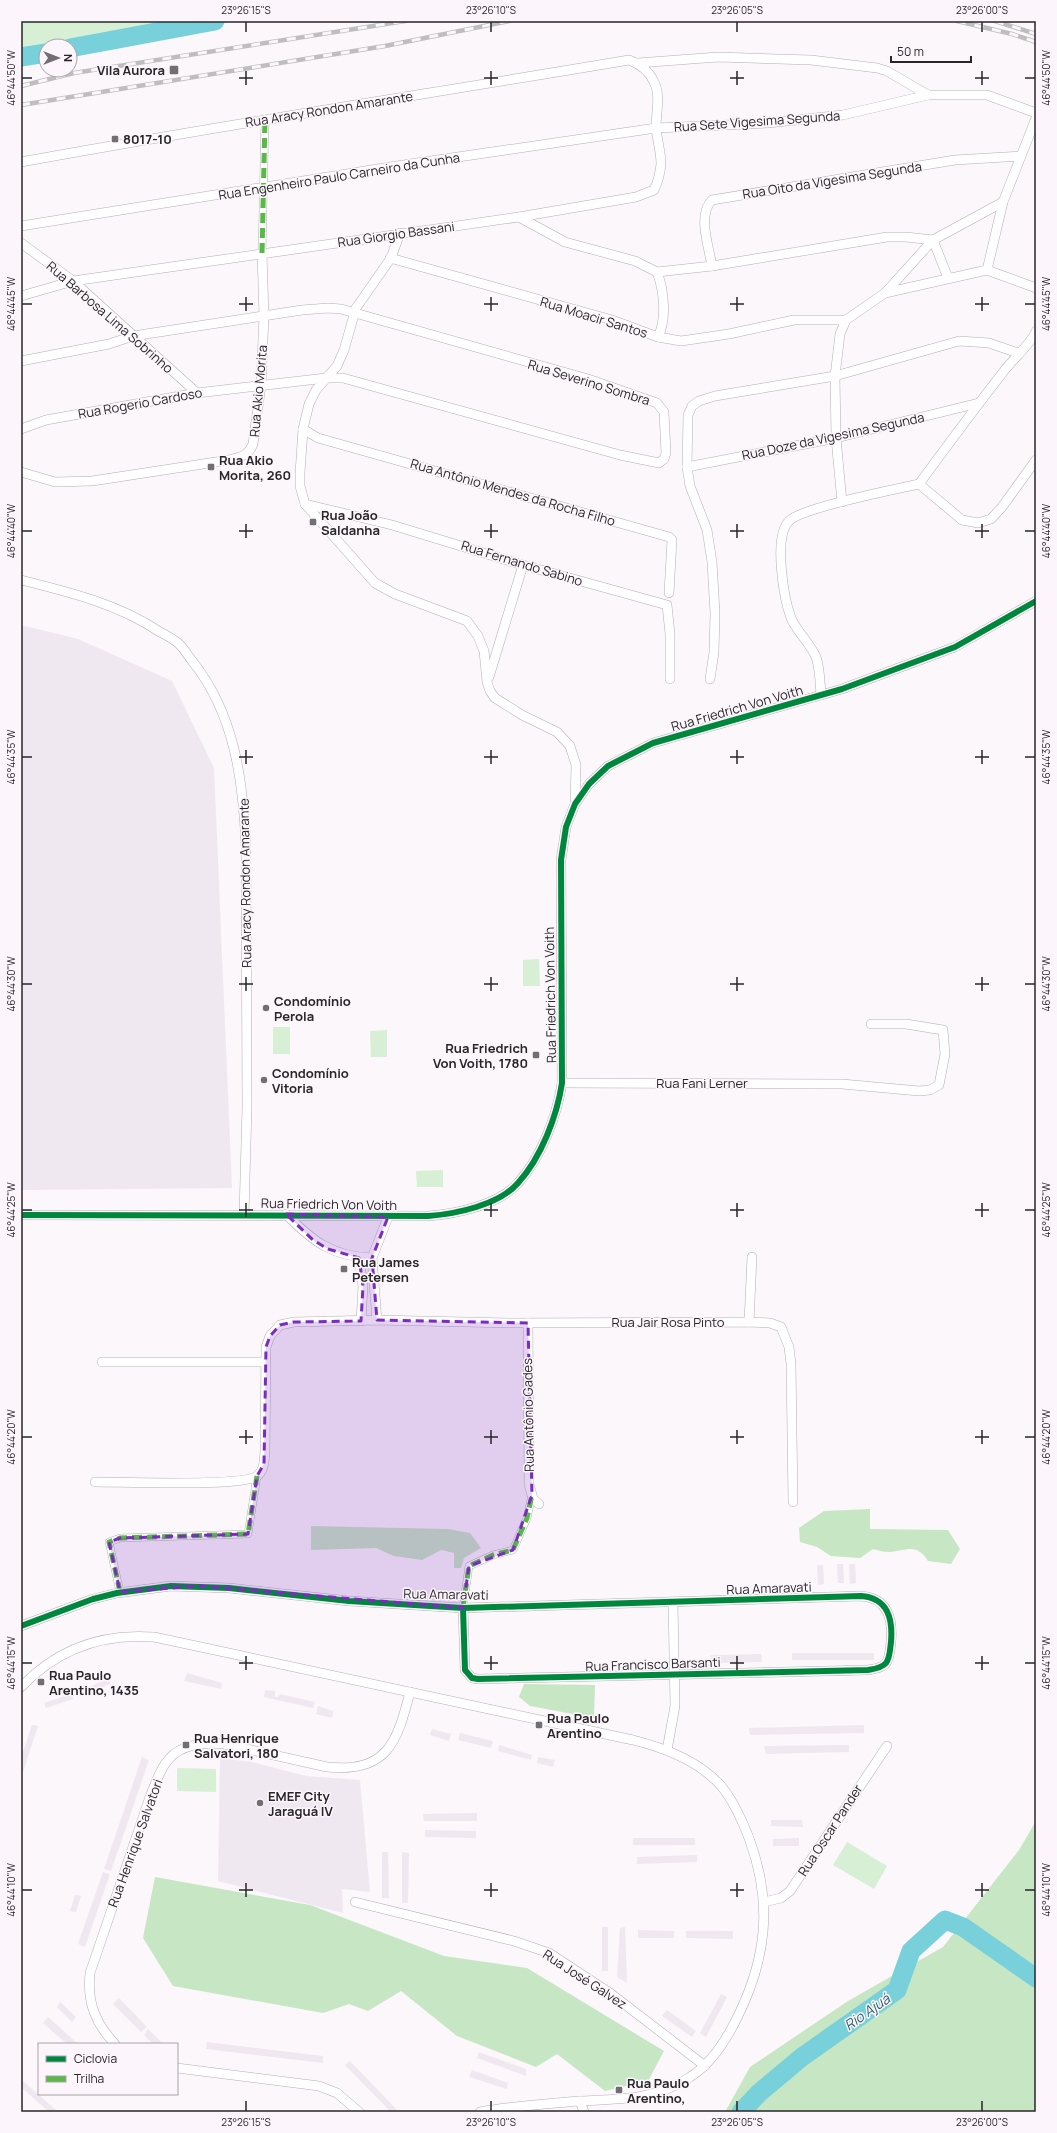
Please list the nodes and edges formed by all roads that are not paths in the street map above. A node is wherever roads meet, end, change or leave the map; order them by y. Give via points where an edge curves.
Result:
1 (638, 63) junction
2 (928, 95) junction
3 (1036, 113) edge
4 (1036, 118) edge
5 (265, 119) junction
6 (656, 128) junction
7 (1021, 156) junction
8 (21, 162) edge
9 (262, 188) junction
10 (1003, 202) junction
11 (519, 216) junction
12 (21, 226) edge
13 (400, 232) junction
14 (933, 240) junction
15 (21, 243) edge
16 (262, 253) junction
17 (390, 258) junction
18 (712, 266) junction
19 (987, 270) junction
20 (657, 272) junction
21 (948, 278) junction
22 (73, 281) junction
23 (1036, 288) edge
24 (885, 294) junction
25 (21, 296) edge
26 (354, 312) junction
27 (264, 316) junction
28 (846, 320) junction
29 (1035, 335) edge
30 (134, 336) junction
31 (658, 337) junction
32 (1018, 353) junction
33 (21, 361) edge
34 (835, 376) junction
35 (326, 378) junction
36 (261, 385) junction
37 (197, 393) junction
38 (979, 403) junction
39 (21, 429) edge
40 (303, 429) junction
41 (836, 438) junction
42 (1036, 460) edge
43 (687, 466) junction
44 (21, 472) edge
45 (919, 484) junction
46 (842, 502) junction
47 (305, 504) junction
48 (523, 565) junction
49 (21, 580) edge
50 (669, 593) dead end
51 (1036, 601) edge
52 (670, 679) dead end
53 (710, 679) dead end
54 (488, 682) junction
55 (821, 696) junction
56 (575, 804) junction
57 (871, 1024) dead end
58 (562, 1083) junction
59 (244, 1214) junction
60 (286, 1214) junction
61 (21, 1215) edge
62 (388, 1217) junction
63 (752, 1257) dead end
64 (359, 1258) junction
65 (372, 1258) junction
66 (377, 1320) junction
67 (362, 1321) junction
68 (749, 1322) junction
69 (528, 1323) junction
70 (102, 1362) dead end
71 (265, 1362) junction
72 (259, 1474) junction
73 (95, 1482) dead end
74 (532, 1495) junction
75 (793, 1502) dead end
76 (539, 1504) dead end
77 (120, 1592) junction
78 (877, 1600) joint
79 (672, 1602) junction
80 (463, 1608) junction
81 (21, 1626) edge
82 (675, 1675) junction
83 (21, 1687) edge
84 (410, 1692) junction
85 (887, 1746) dead end
86 (667, 1750) junction
87 (355, 1902) dead end
88 (764, 1902) junction
89 (114, 2043) edge
90 (705, 2066) junction
91 (178, 2068) edge
92 (580, 2101) junction
93 (359, 2112) edge
94 (480, 2112) edge
95 (584, 2112) edge

1 - 2 street, Rua Aracy Rondon Amarante via 718,57 812,60 877,68
1 - 5 street, Rua Aracy Rondon Amarante via 629,60 390,101
1 - 6 street via 655,83 658,101
2 - 3 street via 987,95
2 - 6 street, Rua Sete Vigesima Segunda via 843,115 768,123
4 - 7 street
5 - 8 street, Rua Aracy Rondon Amarante
5 - 9 street, Rua Akio Morita
6 - 9 street, Rua Engenheiro Paulo Carneiro da Cunha
6 - 11 street, Rua Giorgio Bassani via 661,164 659,180 654,190 636,197
7 - 10 street
7 - 18 street, Rua Oito da Vigesima Segunda via 955,160 712,200 706,206 705,221
9 - 12 street, Rua Engenheiro Paulo Carneiro da Cunha
9 - 16 street, Rua Akio Morita
10 - 14 street
10 - 19 street
11 - 13 street, Rua Giorgio Bassani
11 - 20 street via 565,242 635,261
13 - 16 street, Rua Giorgio Bassani
13 - 17 street
14 - 18 street via 887,237
14 - 21 street
14 - 24 street
15 - 22 street, Rua Barbosa Lima Sobrinho
16 - 22 street, Rua Giorgio Bassani
16 - 27 street, Rua Akio Morita
17 - 26 street
17 - 31 street, Rua Moacir Santos via 612,320
18 - 20 street
19 - 21 street
19 - 23 street
20 - 31 street, Rua Moacir Santos via 661,285 663,318
21 - 24 street
22 - 25 street, Rua Giorgio Bassani
22 - 30 street, Rua Barbosa Lima Sobrinho
24 - 28 street
26 - 27 street, Rua Severino Sombra via 328,308
26 - 35 street via 344,350 337,366
26 - 35 street, Rua Severino Sombra via 588,379 657,403 664,412 664,459 659,463 620,455 343,378
27 - 30 street, Rua Severino Sombra
27 - 36 street, Rua Akio Morita
28 - 31 street via 794,320 681,341
28 - 34 street via 840,334
29 - 32 street
30 - 33 street, Rua Severino Sombra via 109,344
30 - 37 street, Rua Barbosa Lima Sobrinho
32 - 34 street via 989,343 959,341
32 - 38 street
34 - 41 street
34 - 43 street via 715,396 695,403 688,415
35 - 36 street, Rua Rogerio Cardoso
35 - 40 street via 312,397
36 - 37 street, Rua Rogerio Cardoso
36 - 44 street, Rua Akio Morita via 253,444 250,452 241,457 92,480 55,482
37 - 39 street, Rua Rogerio Cardoso via 46,420
38 - 41 street, Rua Doze da Vigesima Segunda
38 - 45 street
40 - 47 street via 299,482
40 - 50 street, Rua Antônio Mendes da Rocha Filho via 318,438 670,537 672,544
41 - 43 street, Rua Doze da Vigesima Segunda
41 - 46 street
42 - 45 street via 991,519 978,523 962,520
43 - 53 street via 690,486 707,530 712,562 715,613
45 - 46 street
46 - 55 street via 795,516 785,525 782,539 782,585 792,620 816,657
47 - 48 street, Rua Fernando Sabino via 392,525
47 - 54 street via 375,583 395,594 467,621 478,636 484,651
48 - 52 street, Rua Fernando Sabino via 667,605 670,628
48 - 54 street
49 - 59 street, Rua Aracy Rondon Amarante via 66,591 123,611 178,643 216,696 231,735 239,767 246,846 247,1107
51 - 55 street, Rua Friedrich Von Voith via 955,647
54 - 56 street via 490,691 498,701 557,732 570,746 576,765
55 - 56 street, Rua Friedrich Von Voith via 653,743 608,766 589,784
56 - 58 street, Rua Friedrich Von Voith via 566,827 561,860
57 - 58 street, Rua Fani Lerner via 906,1024 943,1030 945,1054 939,1085 919,1091 842,1084
58 - 62 street, Rua Friedrich Von Voith via 555,1117 518,1184 467,1211 447,1215
59 - 60 street, Rua Friedrich Von Voith
59 - 61 street, Rua Friedrich Von Voith
60 - 62 street, Rua Friedrich Von Voith
60 - 64 street via 313,1240 328,1249
62 - 65 street
63 - 68 street
64 - 65 street
64 - 67 street via 363,1286
65 - 66 street
66 - 67 street, Rua Jair Rosa Pinto
66 - 69 street, Rua Jair Rosa Pinto
67 - 71 street, Rua Jair Rosa Pinto via 294,1322 280,1325 270,1336
68 - 69 street, Rua Jair Rosa Pinto
68 - 75 street, Rua Jair Rosa Pinto via 770,1323 780,1327 789,1347
69 - 74 street, Rua Antônio Gades via 529,1472
70 - 71 street
71 - 72 street, Rua Jair Rosa Pinto via 265,1451
72 - 73 street via 250,1480 228,1482
72 - 77 street via 248,1534 120,1538 109,1542
74 - 76 street
74 - 80 street via 527,1518 513,1550 493,1555 469,1566
77 - 80 street, Rua Amaravati via 171,1586 198,1586
77 - 81 street, Rua Amaravati via 93,1599
78 - 79 street, Rua Amaravati via 869,1596 851,1596
78 - 82 street, Rua Francisco Barsanti via 890,1614 891,1628 890,1651 886,1663 881,1667 855,1671
79 - 80 street, Rua Amaravati
79 - 82 street
80 - 82 street, Rua Francisco Barsanti via 464,1664 467,1675 472,1678
82 - 86 street via 674,1717
83 - 84 street via 36,1672 60,1655 82,1645 110,1638 137,1636 196,1645
84 - 86 street via 602,1732
84 - 89 street, Rua Henrique Salvatori via 402,1723 391,1745 372,1763 362,1766 327,1767 211,1743 191,1746 169,1758 151,1794 90,1973 89,1994 92,2010
85 - 88 street, Rua Oscar Pander via 790,1890 781,1898
86 - 88 street via 698,1766 732,1801 754,1851
87 - 90 street, Rua José Galvez via 514,1941 549,1953 610,1993
88 - 90 street via 761,1946 749,1991 730,2033
90 - 92 street via 690,2078 660,2092 626,2099
91 - 93 street via 319,2086 337,2093
92 - 94 street
92 - 95 street

